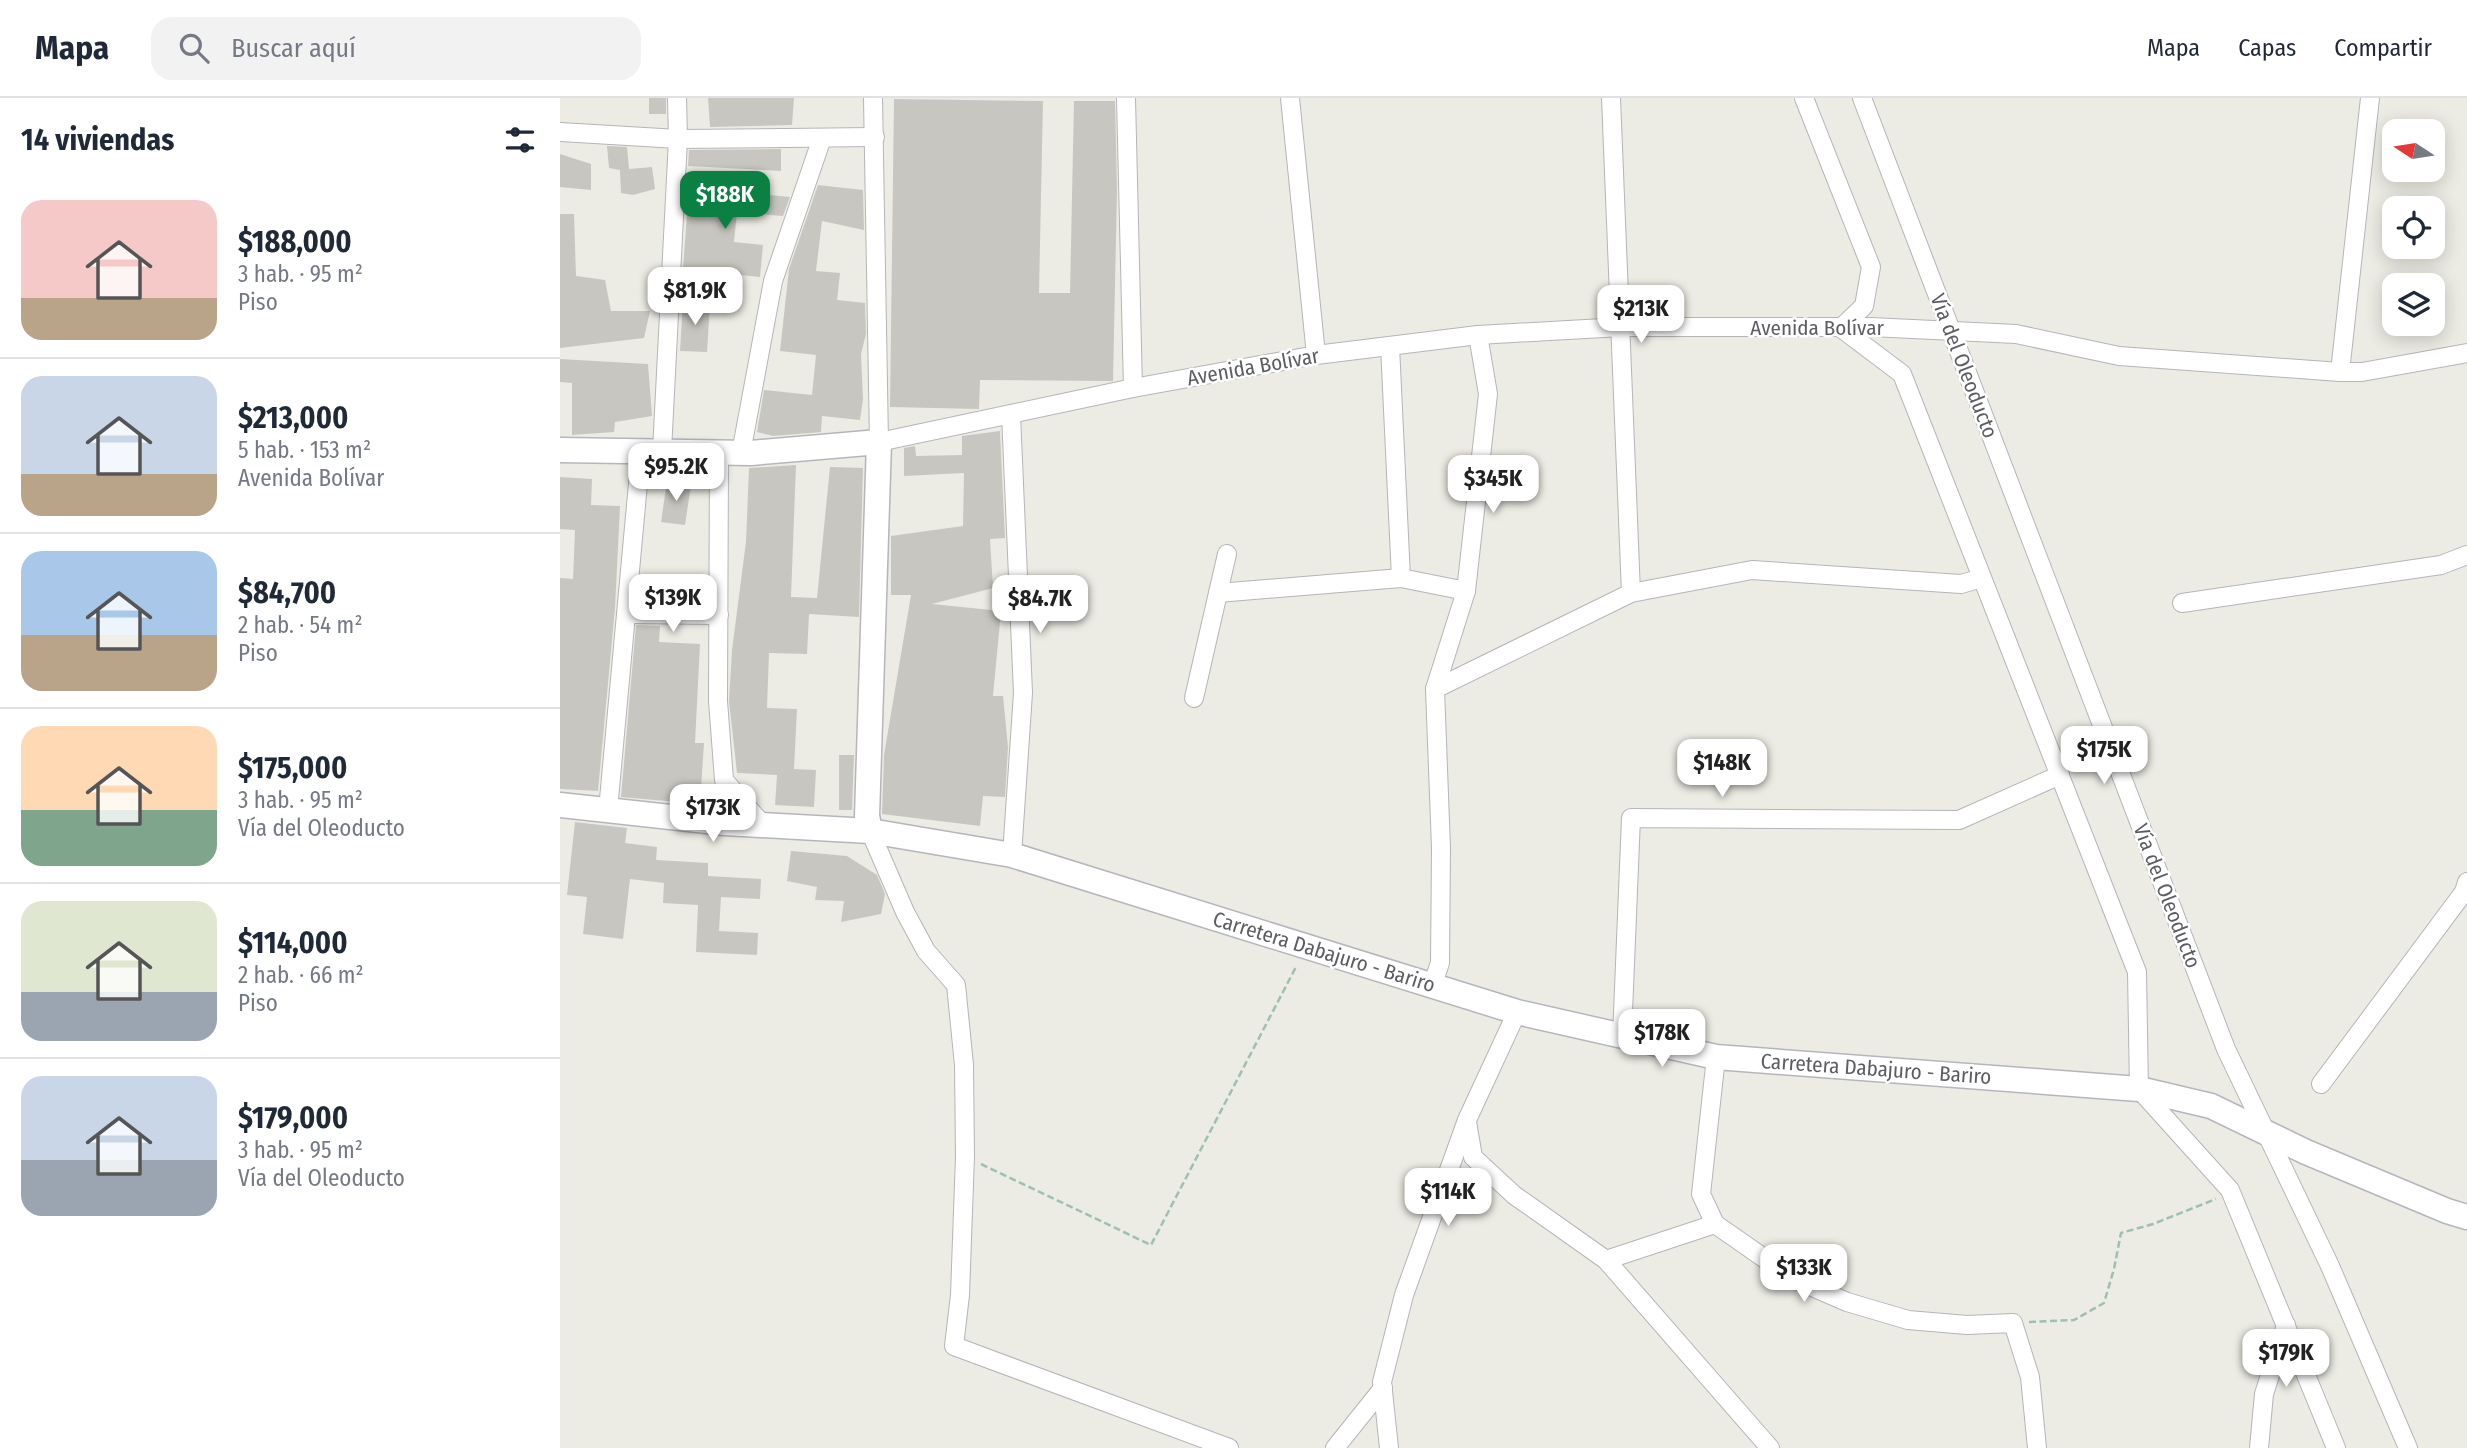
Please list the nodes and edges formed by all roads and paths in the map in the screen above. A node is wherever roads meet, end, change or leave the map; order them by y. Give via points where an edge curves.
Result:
1 (677, 98) edge
2 (873, 98) edge
3 (1126, 98) edge
4 (1290, 98) edge
5 (1611, 98) edge
6 (1804, 98) edge
7 (1862, 98) edge
8 (2370, 98) edge
9 (560, 132) edge
10 (875, 137) junction
11 (822, 138) junction
12 (678, 139) junction
13 (1621, 327) junction
14 (1841, 328) junction
15 (1951, 331) junction
16 (1478, 335) junction
17 (1390, 346) junction
18 (2467, 353) edge
19 (1316, 355) junction
20 (2340, 372) junction
21 (1133, 388) junction
22 (1011, 414) junction
23 (879, 442) junction
24 (560, 450) edge
25 (651, 451) junction
26 (730, 452) junction
27 (1227, 554) dead end
28 (2467, 555) edge
29 (1401, 578) junction
30 (1982, 578) junction
31 (1466, 591) junction
32 (1218, 593) junction
33 (1631, 593) junction
34 (2182, 603) dead end
35 (627, 614) junction
36 (719, 615) junction
37 (1435, 690) junction
38 (1194, 698) dead end
39 (2060, 775) junction
40 (560, 805) edge
41 (608, 810) junction
42 (763, 825) junction
43 (870, 831) junction
44 (1012, 855) junction
45 (2467, 882) edge
46 (1307, 946) junction
47 (1432, 986) junction
48 (1517, 1012) junction
49 (1622, 1037) junction
50 (1716, 1057) junction
51 (2321, 1084) dead end
52 (2139, 1089) junction
53 (1467, 1120) junction
54 (2266, 1132) junction
55 (965, 1156) junction
56 (2230, 1190) junction
57 (2466, 1216) edge
58 (1715, 1224) junction
59 (1606, 1260) junction
60 (2013, 1323) junction
61 (2286, 1325) junction
62 (1383, 1388) junction
63 (1229, 1448) edge
64 (1335, 1448) edge
65 (1389, 1448) edge
66 (1770, 1448) edge
67 (2037, 1448) edge
68 (2259, 1448) edge
69 (2336, 1448) edge
70 (2408, 1448) edge

1 - 12 street
2 - 10 street
3 - 21 street
4 - 19 street
5 - 13 street
6 - 14 street via 1871,267 1864,306
7 - 15 street, Vía del Oleoducto
8 - 20 street
9 - 12 street
10 - 11 street
10 - 23 street
11 - 12 street
11 - 26 street via 773,281
12 - 25 street
13 - 14 street, Avenida Bolívar
13 - 16 street, Avenida Bolívar
13 - 33 street
14 - 15 street, Avenida Bolívar
14 - 30 street via 1902,374
15 - 20 street, Avenida Bolívar via 2016,334 2119,356
15 - 54 street, Vía del Oleoducto via 2226,1049
16 - 17 street, Avenida Bolívar
16 - 31 street via 1488,394
17 - 19 street, Avenida Bolívar
17 - 29 street
18 - 20 street, Avenida Bolívar
19 - 21 street, Avenida Bolívar
21 - 22 street, Avenida Bolívar
22 - 23 street, Avenida Bolívar
22 - 44 street via 1023,693
23 - 26 street, Avenida Bolívar
23 - 43 street
24 - 25 street, Avenida Bolívar
25 - 26 street, Avenida Bolívar
25 - 35 street
26 - 36 street
27 - 32 street
28 - 34 street via 2441,565
29 - 31 street
29 - 32 street
30 - 33 street via 1961,584 1752,570
30 - 39 street
31 - 37 street
32 - 38 street
33 - 37 street
35 - 36 street
35 - 41 street
36 - 42 street via 718,701 724,780
37 - 47 street via 1440,963
39 - 49 street via 1959,820 1631,818
39 - 52 street via 2137,972
40 - 41 street, Carretera Dabajuro - Bariro
41 - 42 street, Carretera Dabajuro - Bariro
42 - 43 street, Carretera Dabajuro - Bariro
43 - 44 street, Carretera Dabajuro - Bariro
43 - 55 street via 926,951 956,985 964,1065
44 - 46 street, Carretera Dabajuro - Bariro
45 - 51 street
46 - 47 street, Carretera Dabajuro - Bariro
46 - 55 path via 1151,1245
47 - 48 street, Carretera Dabajuro - Bariro
48 - 49 street, Carretera Dabajuro - Bariro
48 - 53 street
49 - 50 street, Carretera Dabajuro - Bariro
50 - 52 street, Carretera Dabajuro - Bariro
50 - 58 street via 1701,1194
52 - 54 street, Carretera Dabajuro - Bariro via 2211,1105
52 - 56 street
53 - 59 street via 1473,1157 1514,1195
53 - 62 street via 1404,1295
54 - 57 street, Carretera Dabajuro - Bariro
54 - 70 street, Vía del Oleoducto
55 - 63 street via 954,1346
56 - 60 path via 2223,1197 2121,1233 2104,1303 2074,1320
56 - 61 street
58 - 59 street
58 - 60 street via 1794,1279 1847,1302 1908,1320
59 - 66 street
60 - 67 street via 2029,1377
61 - 68 street via 2264,1394
61 - 69 street
62 - 64 street
62 - 65 street

